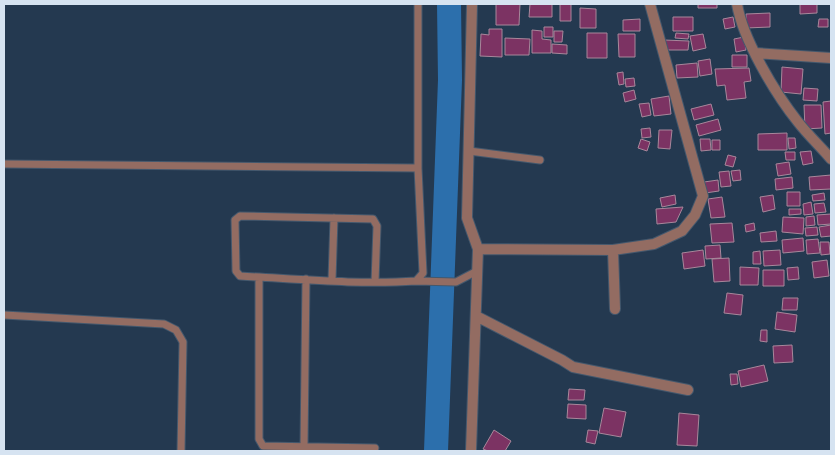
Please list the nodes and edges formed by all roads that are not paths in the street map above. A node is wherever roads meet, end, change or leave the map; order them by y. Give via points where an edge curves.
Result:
1 (418, 4) edge
2 (472, 4) edge
3 (650, 4) edge
4 (737, 4) edge
5 (755, 53) junction
6 (831, 58) edge
7 (826, 148) edge
8 (469, 151) junction
9 (540, 160) dead end
10 (831, 160) edge
11 (4, 164) edge
12 (418, 168) junction
13 (334, 218) junction
14 (478, 249) junction
15 (613, 250) junction
16 (477, 272) junction
17 (259, 277) junction
18 (306, 280) junction
19 (332, 280) junction
20 (416, 281) junction
21 (375, 282) junction
22 (615, 309) dead end
23 (4, 315) edge
24 (476, 316) junction
25 (688, 390) dead end
26 (304, 446) junction
27 (374, 448) dead end
28 (181, 451) edge
29 (471, 451) edge

1 - 12 lane
2 - 8 street
3 - 15 street via 703,196 695,215 682,231 654,244
4 - 5 street
5 - 6 street
5 - 7 street via 799,123
7 - 10 street
8 - 9 lane
8 - 14 street via 467,218
11 - 12 lane
12 - 20 lane via 423,274
13 - 17 lane via 240,216 235,220 236,271 240,276
13 - 19 lane
13 - 21 lane via 373,219 377,226
14 - 15 street
14 - 16 street
15 - 22 street
16 - 20 lane via 456,282
16 - 24 street
17 - 18 lane
17 - 26 lane via 259,440 263,446
18 - 19 lane
18 - 26 lane
19 - 21 lane
20 - 21 lane
23 - 28 lane via 164,324 176,330 183,342
24 - 25 street via 573,367
24 - 29 street
26 - 27 lane

